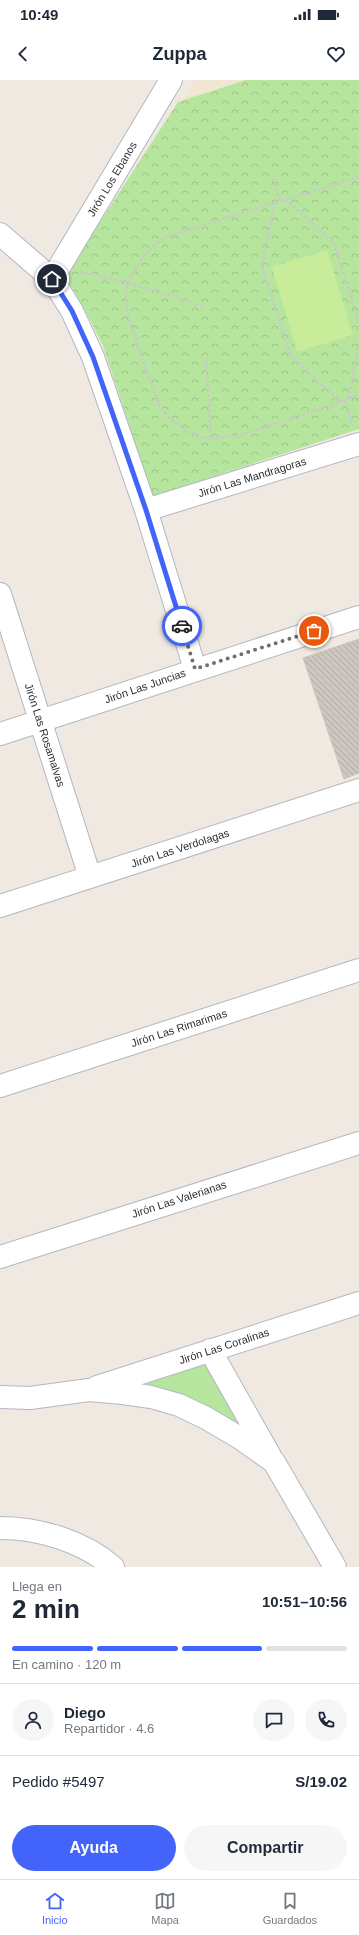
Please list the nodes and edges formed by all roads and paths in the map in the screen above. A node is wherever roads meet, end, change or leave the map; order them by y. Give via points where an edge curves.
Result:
1 (171, 80) edge
2 (359, 177) edge
3 (272, 178) dead end
4 (286, 199) junction
5 (280, 200) junction
6 (275, 202) junction
7 (0, 234) edge
8 (80, 272) dead end
9 (52, 279) junction
10 (127, 282) junction
11 (202, 307) dead end
12 (359, 324) edge
13 (359, 343) edge
14 (206, 359) dead end
15 (359, 396) edge
16 (347, 399) junction
17 (340, 401) junction
18 (356, 436) edge
19 (211, 439) junction
20 (146, 510) junction
21 (0, 594) edge
22 (359, 617) edge
23 (195, 669) junction
24 (40, 722) junction
25 (0, 734) edge
26 (359, 790) edge
27 (90, 877) junction
28 (0, 906) edge
29 (359, 970) edge
30 (0, 1086) edge
31 (359, 1143) edge
32 (0, 1258) edge
33 (359, 1303) edge
34 (210, 1350) junction
35 (89, 1390) junction
36 (0, 1397) edge
37 (274, 1462) junction
38 (0, 1528) edge
39 (329, 1565) edge
40 (113, 1567) edge

1 - 9 street, Jirón Los Ebanos
2 - 4 path
3 - 5 path
4 - 5 path
4 - 12 path via 334,243
5 - 6 path
6 - 10 path via 169,236 154,245 142,258
6 - 17 path via 262,266 291,357
7 - 9 street
8 - 10 path
9 - 20 street via 72,311 93,357
10 - 11 path
10 - 19 path via 127,312 159,405 170,419 189,433
13 - 16 path
14 - 19 path
15 - 16 path
16 - 17 path
16 - 18 path
17 - 19 path via 243,435
18 - 20 street, Jirón Las Mandragoras
20 - 23 street
21 - 24 street, Jirón Las Rosamalvas
22 - 23 street, Jirón Las Juncias
23 - 24 street, Jirón Las Juncias
24 - 25 street, Jirón Las Juncias
24 - 27 street, Jirón Las Rosamalvas
26 - 27 street, Jirón Las Verdolagas
27 - 28 street, Jirón Las Verdolagas
29 - 30 street, Jirón Las Rimarimas
31 - 32 street, Jirón Las Valerianas
33 - 34 street, Jirón Las Coralinas
34 - 35 street, Jirón Las Coralinas
34 - 37 street
35 - 36 street via 30,1398
35 - 37 street via 144,1396 179,1405 240,1438
37 - 39 street
38 - 40 street via 18,1528 49,1534 80,1547

